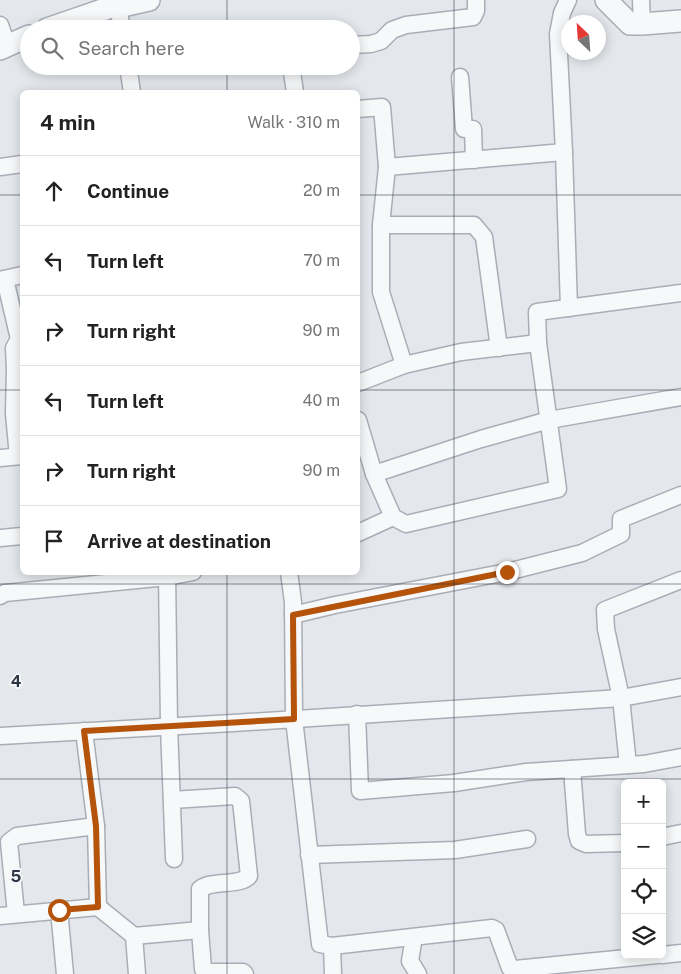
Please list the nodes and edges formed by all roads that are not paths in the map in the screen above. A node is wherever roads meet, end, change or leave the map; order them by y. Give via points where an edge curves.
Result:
1 (149, 0) edge
2 (476, 0) edge
3 (568, 0) edge
4 (606, 0) edge
5 (641, 0) edge
6 (123, 4) edge
7 (72, 20) edge
8 (122, 20) edge
9 (681, 20) edge
10 (642, 24) junction
11 (0, 25) edge
12 (20, 40) edge
13 (360, 45) edge
14 (4, 47) edge
15 (129, 75) edge
16 (292, 75) edge
17 (460, 77) dead end
18 (132, 90) edge
19 (294, 90) edge
20 (360, 109) edge
21 (564, 152) junction
22 (474, 160) junction
23 (20, 164) edge
24 (387, 166) junction
25 (0, 168) edge
26 (381, 225) junction
27 (20, 275) edge
28 (3, 279) edge
29 (681, 293) edge
30 (569, 308) junction
31 (538, 343) junction
32 (12, 348) edge
33 (498, 348) junction
34 (404, 365) junction
35 (360, 382) edge
36 (681, 397) edge
37 (7, 415) edge
38 (548, 420) junction
39 (360, 427) edge
40 (20, 456) edge
41 (0, 458) edge
42 (374, 474) junction
43 (681, 495) edge
44 (394, 516) junction
45 (360, 531) edge
46 (20, 536) edge
47 (0, 538) edge
48 (167, 575) edge
49 (289, 575) edge
50 (681, 580) edge
51 (0, 596) edge
52 (293, 615) junction
53 (681, 688) edge
54 (621, 698) junction
55 (358, 714) junction
56 (294, 719) junction
57 (169, 726) junction
58 (84, 731) junction
59 (0, 736) edge
60 (681, 757) edge
61 (628, 765) junction
62 (572, 769) junction
63 (172, 800) junction
64 (96, 826) junction
65 (681, 833) edge
66 (666, 835) edge
67 (527, 839) dead end
68 (621, 843) edge
69 (309, 855) junction
70 (174, 859) dead end
71 (98, 907) junction
72 (59, 910) junction
73 (8, 915) edge
74 (200, 930) junction
75 (134, 936) junction
76 (414, 937) junction
77 (332, 946) junction
78 (681, 953) edge
79 (666, 955) edge
80 (621, 959) edge
81 (65, 974) edge
82 (137, 974) edge
83 (245, 974) edge
84 (333, 974) edge
85 (418, 974) edge

1 - 6 street
2 - 13 street via 473,17 406,25 392,30 381,41
3 - 21 street via 558,34
4 - 10 street via 626,22
5 - 10 street
6 - 7 street
6 - 8 street
9 - 10 street
11 - 14 street
12 - 14 street
15 - 18 street
16 - 19 street
17 - 22 street via 464,128 473,128
20 - 24 street via 382,107
21 - 22 street
21 - 30 street
22 - 24 street
23 - 25 street
24 - 26 street
26 - 33 street via 474,224 484,237
26 - 34 street via 381,292
27 - 28 street
28 - 32 street via 19,339
29 - 30 street
30 - 31 street via 538,312
31 - 33 street
31 - 38 street
32 - 37 street via 15,369
33 - 34 street via 461,352
34 - 35 street
36 - 38 street
37 - 40 street
38 - 42 street
38 - 44 street via 558,488 406,524
39 - 42 street
40 - 41 street
42 - 44 street
43 - 52 street via 621,519 622,534 582,553 507,572
44 - 45 street
46 - 47 street
48 - 51 street
48 - 57 street
49 - 52 street
50 - 54 street via 605,610
52 - 56 street
53 - 54 street
54 - 55 street
54 - 61 street
55 - 56 street
55 - 62 street via 360,791
56 - 57 street
56 - 69 street
57 - 58 street
57 - 63 street
58 - 59 street
58 - 64 street
60 - 61 street
61 - 62 street
62 - 68 street via 579,841 586,844
63 - 70 street
63 - 74 street via 235,796 241,801 249,876 244,880 209,884 200,889
64 - 71 street
64 - 73 street via 11,839
65 - 66 street
67 - 69 street via 455,850
69 - 77 street via 320,943
71 - 72 street
71 - 75 street
72 - 73 street
72 - 81 street
74 - 75 street
74 - 83 street via 203,969
75 - 82 street
76 - 77 street
76 - 80 street via 494,928 510,968 518,969
76 - 85 street via 410,962
77 - 84 street
78 - 79 street

